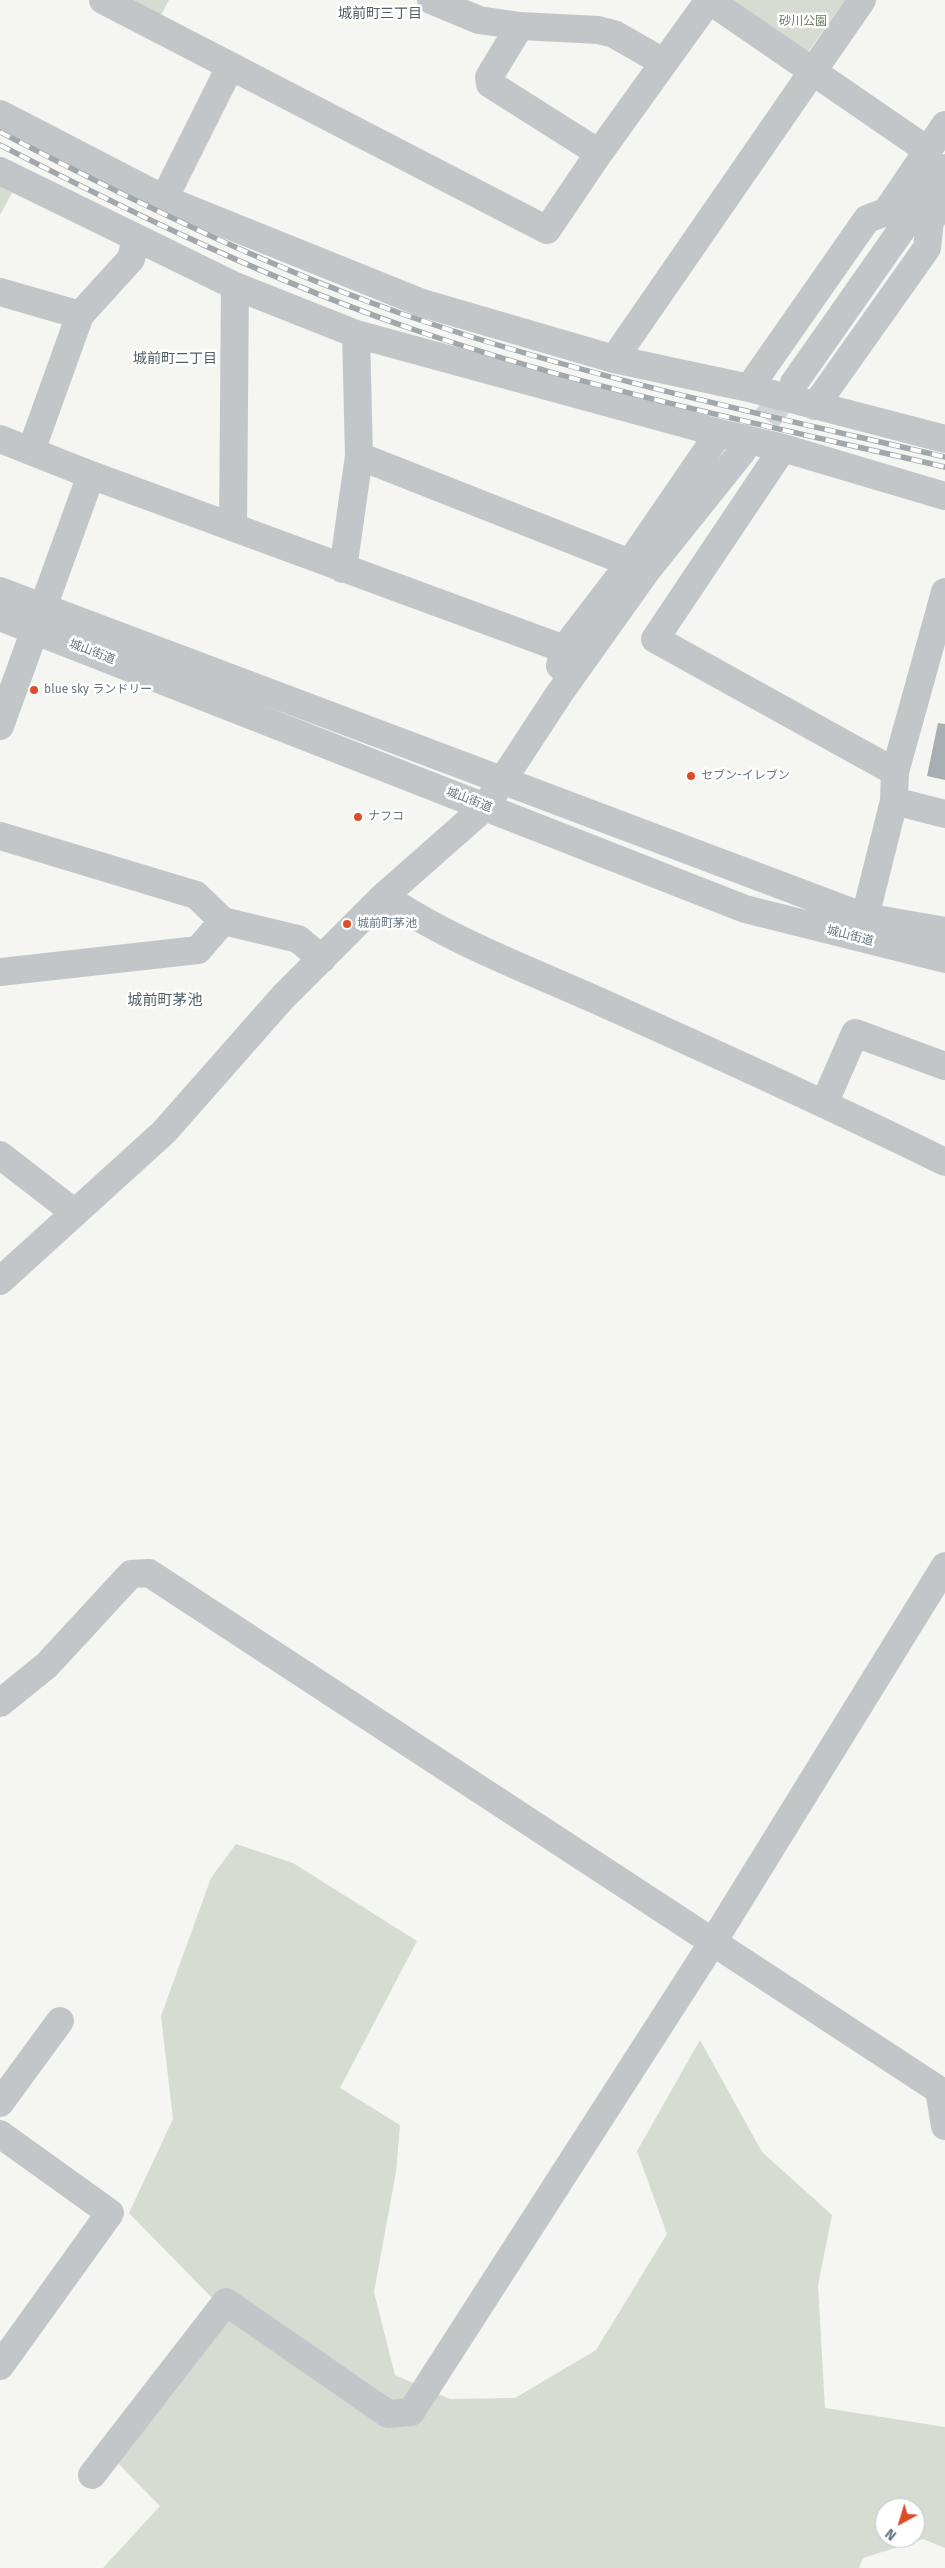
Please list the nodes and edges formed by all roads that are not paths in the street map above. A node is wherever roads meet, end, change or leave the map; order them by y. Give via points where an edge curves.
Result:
1 (103, 0) edge
2 (431, 0) edge
3 (709, 0) edge
4 (862, 0) edge
5 (520, 26) junction
6 (663, 62) junction
7 (230, 67) junction
8 (810, 72) junction
9 (0, 114) edge
10 (945, 125) edge
11 (599, 153) junction
12 (936, 159) edge
13 (0, 171) edge
14 (164, 199) junction
15 (945, 201) edge
16 (136, 239) junction
17 (235, 286) junction
18 (0, 292) edge
19 (80, 315) junction
20 (356, 334) junction
21 (614, 359) junction
22 (794, 383) tunnel mouth
23 (749, 388) junction
24 (815, 406) junction
25 (719, 432) junction
26 (0, 439) edge
27 (945, 439) edge
28 (783, 448) junction
29 (31, 451) junction
30 (742, 453) tunnel mouth
31 (359, 456) junction
32 (91, 475) junction
33 (945, 496) edge
34 (233, 527) junction
35 (630, 563) junction
36 (343, 569) junction
37 (0, 591) edge
38 (945, 592) edge
39 (0, 617) edge
40 (40, 619) junction
41 (564, 649) junction
42 (559, 694) junction
43 (0, 726) edge
44 (895, 772) junction
45 (502, 781) junction
46 (894, 801) junction
47 (486, 806) junction
48 (945, 814) edge
49 (0, 836) edge
50 (384, 896) junction
51 (864, 917) junction
52 (223, 921) junction
53 (945, 931) edge
54 (322, 959) junction
55 (945, 959) edge
56 (0, 972) edge
57 (945, 1066) edge
58 (824, 1104) junction
59 (0, 1155) edge
60 (945, 1162) edge
61 (75, 1213) junction
62 (0, 1281) edge
63 (945, 1566) edge
64 (0, 1703) edge
65 (713, 1942) junction
66 (60, 2021) dead end
67 (942, 2085) edge
68 (0, 2103) edge
69 (945, 2126) edge
70 (0, 2134) edge
71 (0, 2366) edge
72 (92, 2475) dead end

1 - 7 street
2 - 5 street via 479,20
3 - 6 street
3 - 8 street
4 - 8 street
5 - 6 street via 598,30 614,34
5 - 11 street via 489,77 490,84
6 - 11 street
7 - 11 street via 547,230
7 - 14 street
8 - 12 street
8 - 21 street
9 - 14 street
10 - 12 street
12 - 22 street
12 - 23 street via 886,212 867,219
13 - 16 street
14 - 21 street via 422,303
15 - 24 street via 930,221 926,248
16 - 17 street
16 - 19 street via 131,259
17 - 20 street
17 - 34 street
18 - 19 street
19 - 29 street
20 - 25 street
20 - 31 street
21 - 23 street
23 - 24 street
24 - 27 street
25 - 28 street
25 - 35 street
26 - 29 street
28 - 33 street
28 - 44 street via 656,639
29 - 32 street
30 - 42 street via 648,569
31 - 35 street
31 - 36 street
32 - 34 street
32 - 40 street
34 - 36 street
35 - 41 street
36 - 41 street
37 - 40 street, 城山街道
38 - 44 street
39 - 40 street, 城山街道
40 - 43 street
40 - 45 street, 城山街道
40 - 47 street, 城山街道
41 - 42 street via 556,682
42 - 45 street
44 - 46 street
45 - 47 street
45 - 51 street, 城山街道
46 - 48 street
46 - 51 street
47 - 50 street
47 - 55 street, 城山街道 via 745,909
49 - 52 street via 196,895
50 - 54 street
50 - 58 street via 410,914
51 - 53 street, 城山街道
52 - 54 street via 298,939
52 - 56 street via 198,950
54 - 61 street via 283,997 164,1132
57 - 58 street via 855,1033
58 - 60 street
59 - 61 street
61 - 62 street
63 - 65 street
64 - 65 street via 47,1665 131,1574 149,1573
65 - 67 street
65 - 72 street via 411,2412 388,2414 226,2302
66 - 68 street
67 - 69 street
70 - 71 street via 110,2213

